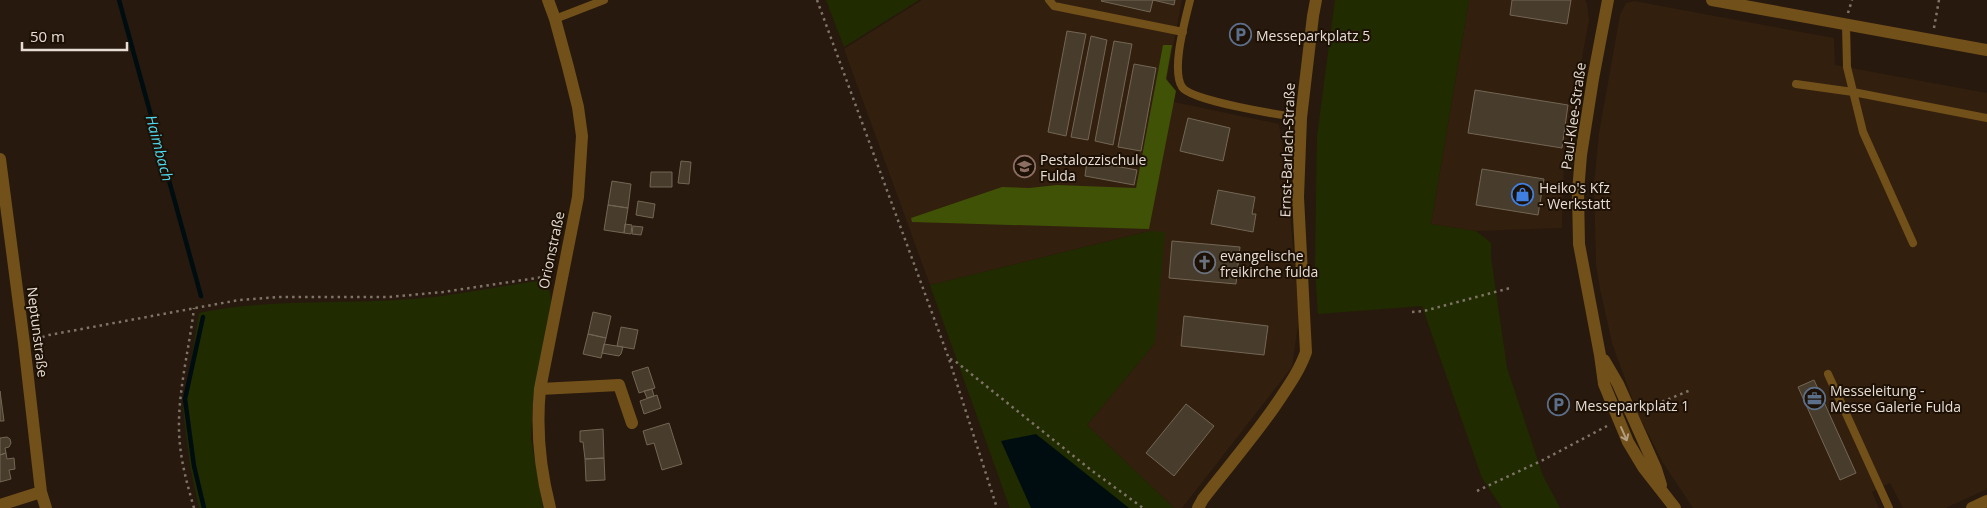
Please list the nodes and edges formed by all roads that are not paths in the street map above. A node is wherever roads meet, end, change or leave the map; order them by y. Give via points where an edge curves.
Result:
1 (548, 0) edge
2 (604, 0) edge
3 (1049, 0) edge
4 (1190, 0) edge
5 (1316, 0) edge
6 (1608, 0) edge
7 (1712, 0) edge
8 (556, 19) junction
9 (1846, 25) junction
10 (1183, 32) junction
11 (1987, 50) edge
12 (1796, 84) dead end
13 (1853, 92) junction
14 (1301, 118) junction
15 (1987, 118) edge
16 (0, 159) edge
17 (1913, 243) dead end
18 (1828, 374) dead end
19 (540, 389) junction
20 (632, 423) dead end
21 (41, 492) junction
22 (1987, 501) edge
23 (0, 505) edge
24 (46, 508) edge
25 (550, 508) edge
26 (1198, 508) edge
27 (1675, 508) edge
28 (1889, 508) edge
29 (1972, 508) edge

1 - 8 street, Orionstraße
2 - 8 lane
3 - 10 lane via 1054,6
4 - 10 lane
5 - 14 street, Ernst-Barlach-Straße
6 - 27 street, Paul-Klee-Straße via 1586,117 1578,192 1580,244 1600,355 1618,384 1663,492
7 - 9 street
8 - 19 street, Orionstraße via 578,106 582,136 578,197
9 - 11 street
9 - 13 lane via 1846,67
10 - 14 lane via 1178,66 1179,78 1186,91 1212,100
12 - 13 lane
13 - 15 lane
13 - 17 lane via 1863,132
14 - 26 street, Ernst-Barlach-Straße via 1298,197 1306,352 1294,379
16 - 21 street, Neptunstraße
18 - 28 lane
19 - 20 street via 619,385
19 - 25 street, Orionstraße via 539,447
21 - 23 street
21 - 24 street, Neptunstraße
22 - 29 street

